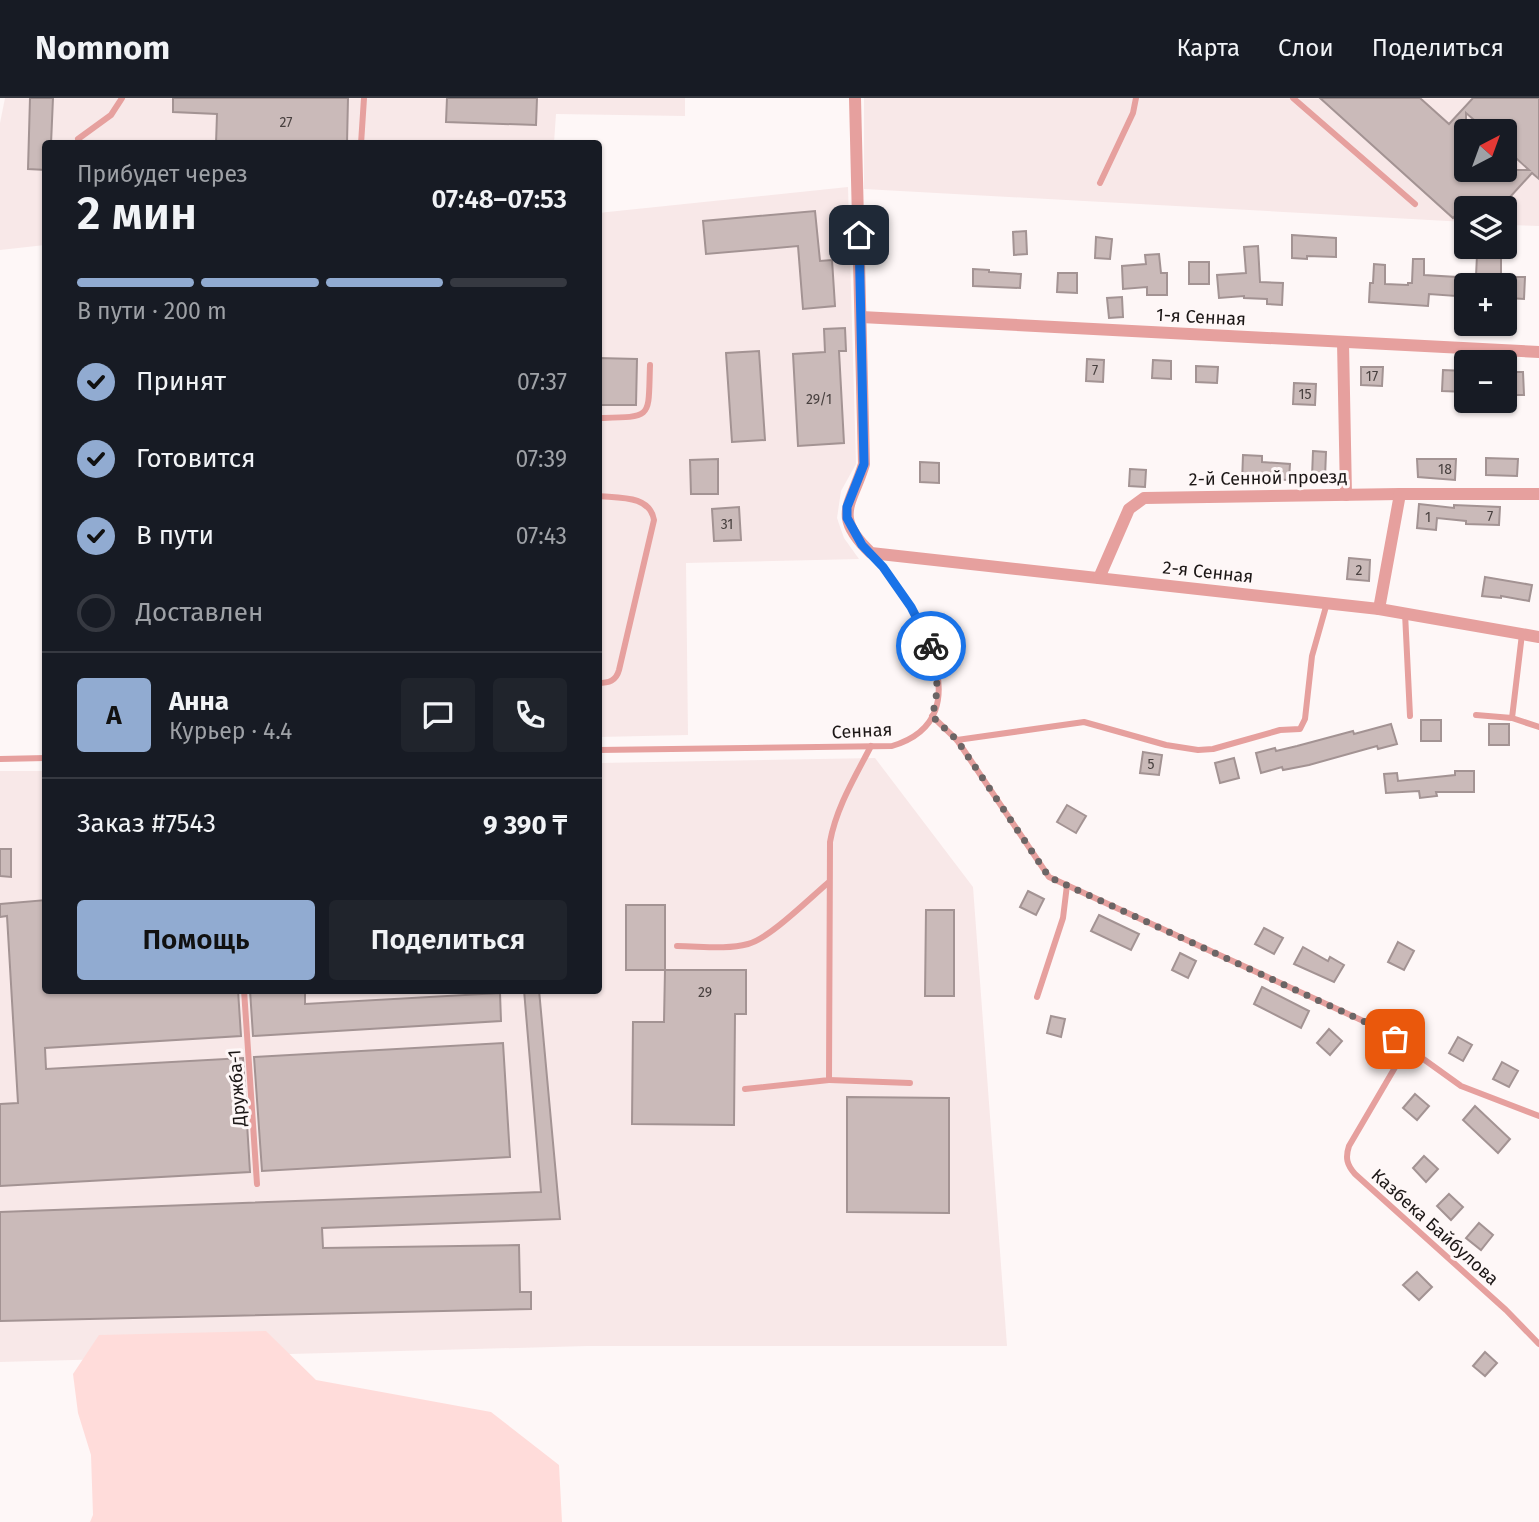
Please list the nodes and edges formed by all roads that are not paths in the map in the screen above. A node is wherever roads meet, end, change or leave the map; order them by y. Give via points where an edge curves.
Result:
1 (122, 98) edge
2 (364, 98) edge
3 (855, 98) edge
4 (1136, 98) edge
5 (1293, 98) edge
6 (78, 139) dead end
7 (361, 140) edge
8 (1100, 183) dead end
9 (1415, 204) dead end
10 (861, 317) junction
11 (1343, 342) junction
12 (1539, 352) edge
13 (650, 365) dead end
14 (602, 418) edge
15 (1400, 494) junction
16 (1346, 495) junction
17 (1539, 495) edge
18 (602, 496) edge
19 (871, 553) junction
20 (1099, 578) junction
21 (1327, 603) junction
22 (1379, 608) junction
23 (1405, 613) junction
24 (1522, 634) junction
25 (1539, 637) edge
26 (602, 683) edge
27 (1476, 715) dead end
28 (932, 716) junction
29 (1410, 716) dead end
30 (1512, 718) junction
31 (1539, 727) edge
32 (957, 740) junction
33 (871, 746) junction
34 (602, 750) edge
35 (42, 758) edge
36 (0, 759) edge
37 (830, 882) junction
38 (1067, 885) junction
39 (677, 946) dead end
40 (244, 994) edge
41 (1037, 997) dead end
42 (1407, 1047) junction
43 (829, 1080) junction
44 (910, 1083) dead end
45 (745, 1089) dead end
46 (1539, 1115) edge
47 (257, 1184) dead end
48 (1539, 1344) edge

1 - 6 lane via 111,115
2 - 7 lane
3 - 10 street
4 - 8 lane
5 - 9 lane
10 - 11 street, 1-я Сенная
10 - 19 street via 864,464 847,518
11 - 12 street, 1-я Сенная
11 - 16 street
13 - 14 lane via 648,404 643,413
15 - 16 street, 2-й Сенной проезд
15 - 17 street, 2-й Сенной проезд
15 - 22 street
16 - 20 street, 2-й Сенной проезд via 1153,497 1138,501 1129,509
18 - 26 lane via 646,504 654,520 619,670 615,679
19 - 20 street, 2-я Сенная
19 - 28 lane via 911,607 930,644 938,678
20 - 21 street, 2-я Сенная
21 - 22 street, 2-я Сенная
21 - 32 lane via 1312,656 1300,729 1268,732 1198,750 1084,722
22 - 23 street, 2-я Сенная
23 - 24 street, 2-я Сенная
23 - 29 lane
24 - 25 street, 2-я Сенная
24 - 30 lane
27 - 30 lane
28 - 32 lane
28 - 33 lane, Сенная via 909,741
30 - 31 lane
32 - 38 lane via 1049,877
33 - 34 lane, Сенная
33 - 37 lane via 833,825
35 - 36 lane
37 - 39 lane via 751,944
37 - 43 lane
38 - 41 lane via 1063,918
38 - 42 lane via 1383,1030
40 - 47 lane, Дружба-1
42 - 46 lane via 1461,1086
42 - 48 lane, Казбека Байбулова via 1349,1146 1347,1163
43 - 44 lane
43 - 45 lane

